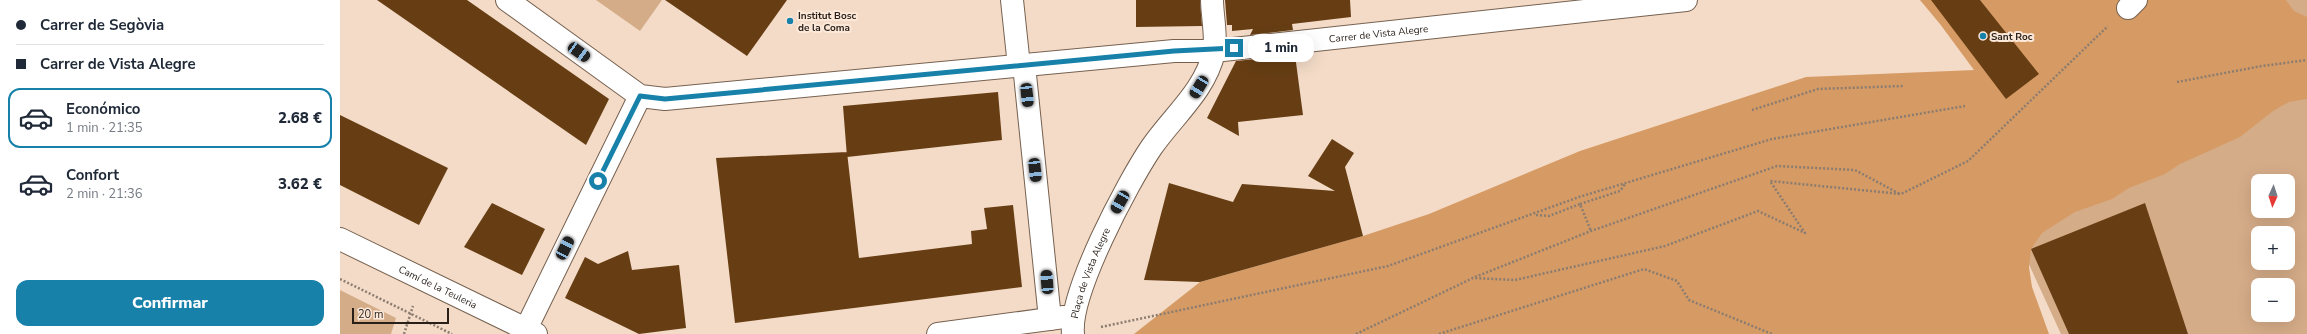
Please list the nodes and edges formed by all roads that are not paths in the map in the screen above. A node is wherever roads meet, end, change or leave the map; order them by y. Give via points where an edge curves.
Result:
1 (507, 0) edge
2 (1012, 0) edge
3 (1212, 0) edge
4 (1686, 0) edge
5 (1632, 3) edge
6 (1214, 51) junction
7 (1022, 66) junction
8 (640, 96) junction
9 (340, 239) edge
10 (1050, 319) junction
11 (1073, 325) edge
12 (531, 332) edge
13 (938, 334) edge

1 - 8 street
2 - 7 street
3 - 6 street
4 - 5 street, Carrer de Vista Alegre
5 - 6 street, Carrer de Vista Alegre
6 - 7 street, Carrer de Vista Alegre via 1174,51
6 - 11 street, Plaça de Vista Alegre via 1205,77 1151,148 1105,230
7 - 8 street, Carrer de Vista Alegre via 665,99
7 - 10 street
8 - 12 street
9 - 12 street, Camí de la Teuleria
10 - 11 street
10 - 13 street

